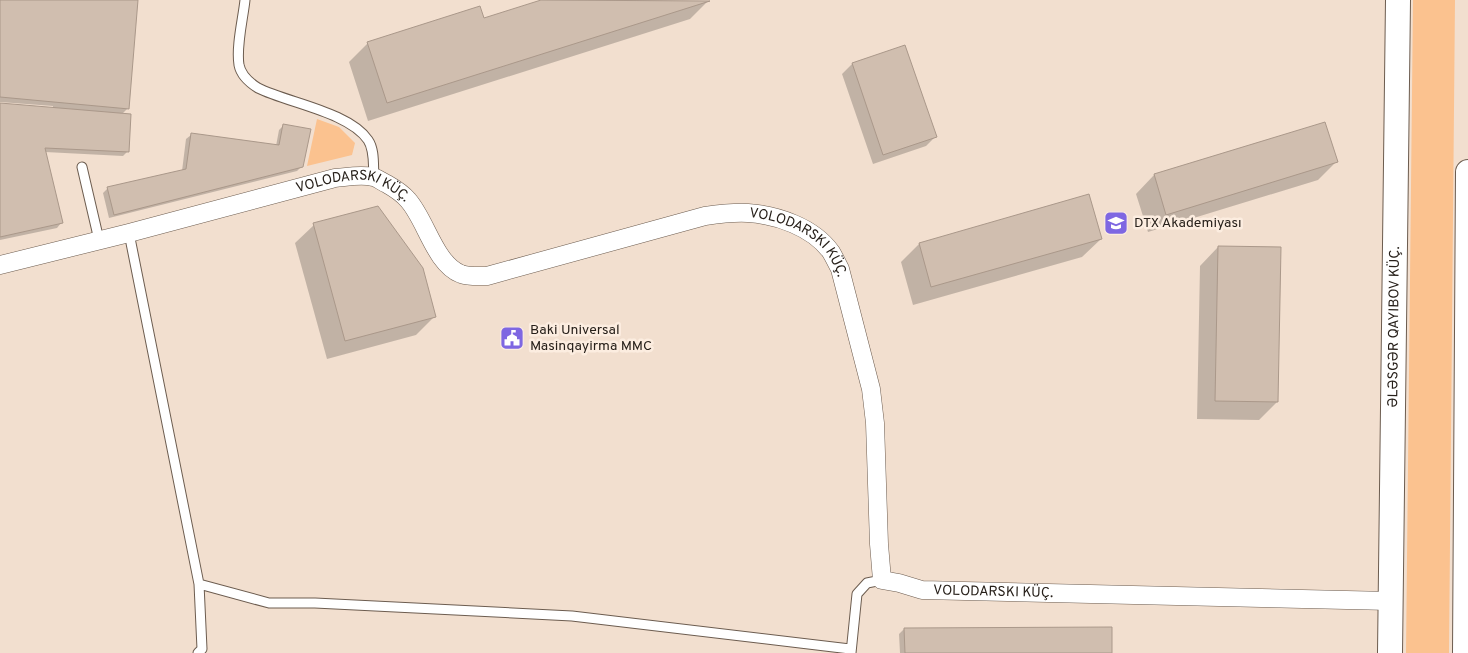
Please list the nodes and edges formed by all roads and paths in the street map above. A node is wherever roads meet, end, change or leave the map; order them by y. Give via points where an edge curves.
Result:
1 (245, 0) edge
2 (1398, 0) edge
3 (82, 167) dead end
4 (1468, 172) edge
5 (374, 177) junction
6 (129, 233) junction
7 (99, 240) junction
8 (0, 265) edge
9 (882, 580) junction
10 (200, 584) junction
11 (1390, 601) junction
12 (1466, 641) edge
13 (850, 651) edge
14 (198, 653) edge
15 (1390, 653) edge

1 - 5 lane via 239,51 239,66 244,77 258,87 357,127 369,141
2 - 11 main road
3 - 7 lane
4 - 12 main road
5 - 6 street, VOLODARSKI KÜÇ. via 335,178
5 - 9 street, VOLODARSKI KÜÇ. via 408,200 448,266 473,277 488,276 705,216 748,213 777,218 815,236 831,252 840,269 871,389
6 - 7 street, VOLODARSKI KÜÇ.
6 - 10 lane
7 - 8 street, VOLODARSKI KÜÇ.
9 - 11 street, VOLODARSKI KÜÇ. via 922,590
9 - 13 lane via 867,584 857,594
10 - 13 lane via 269,602 572,616
10 - 14 lane via 202,649
11 - 15 main road

